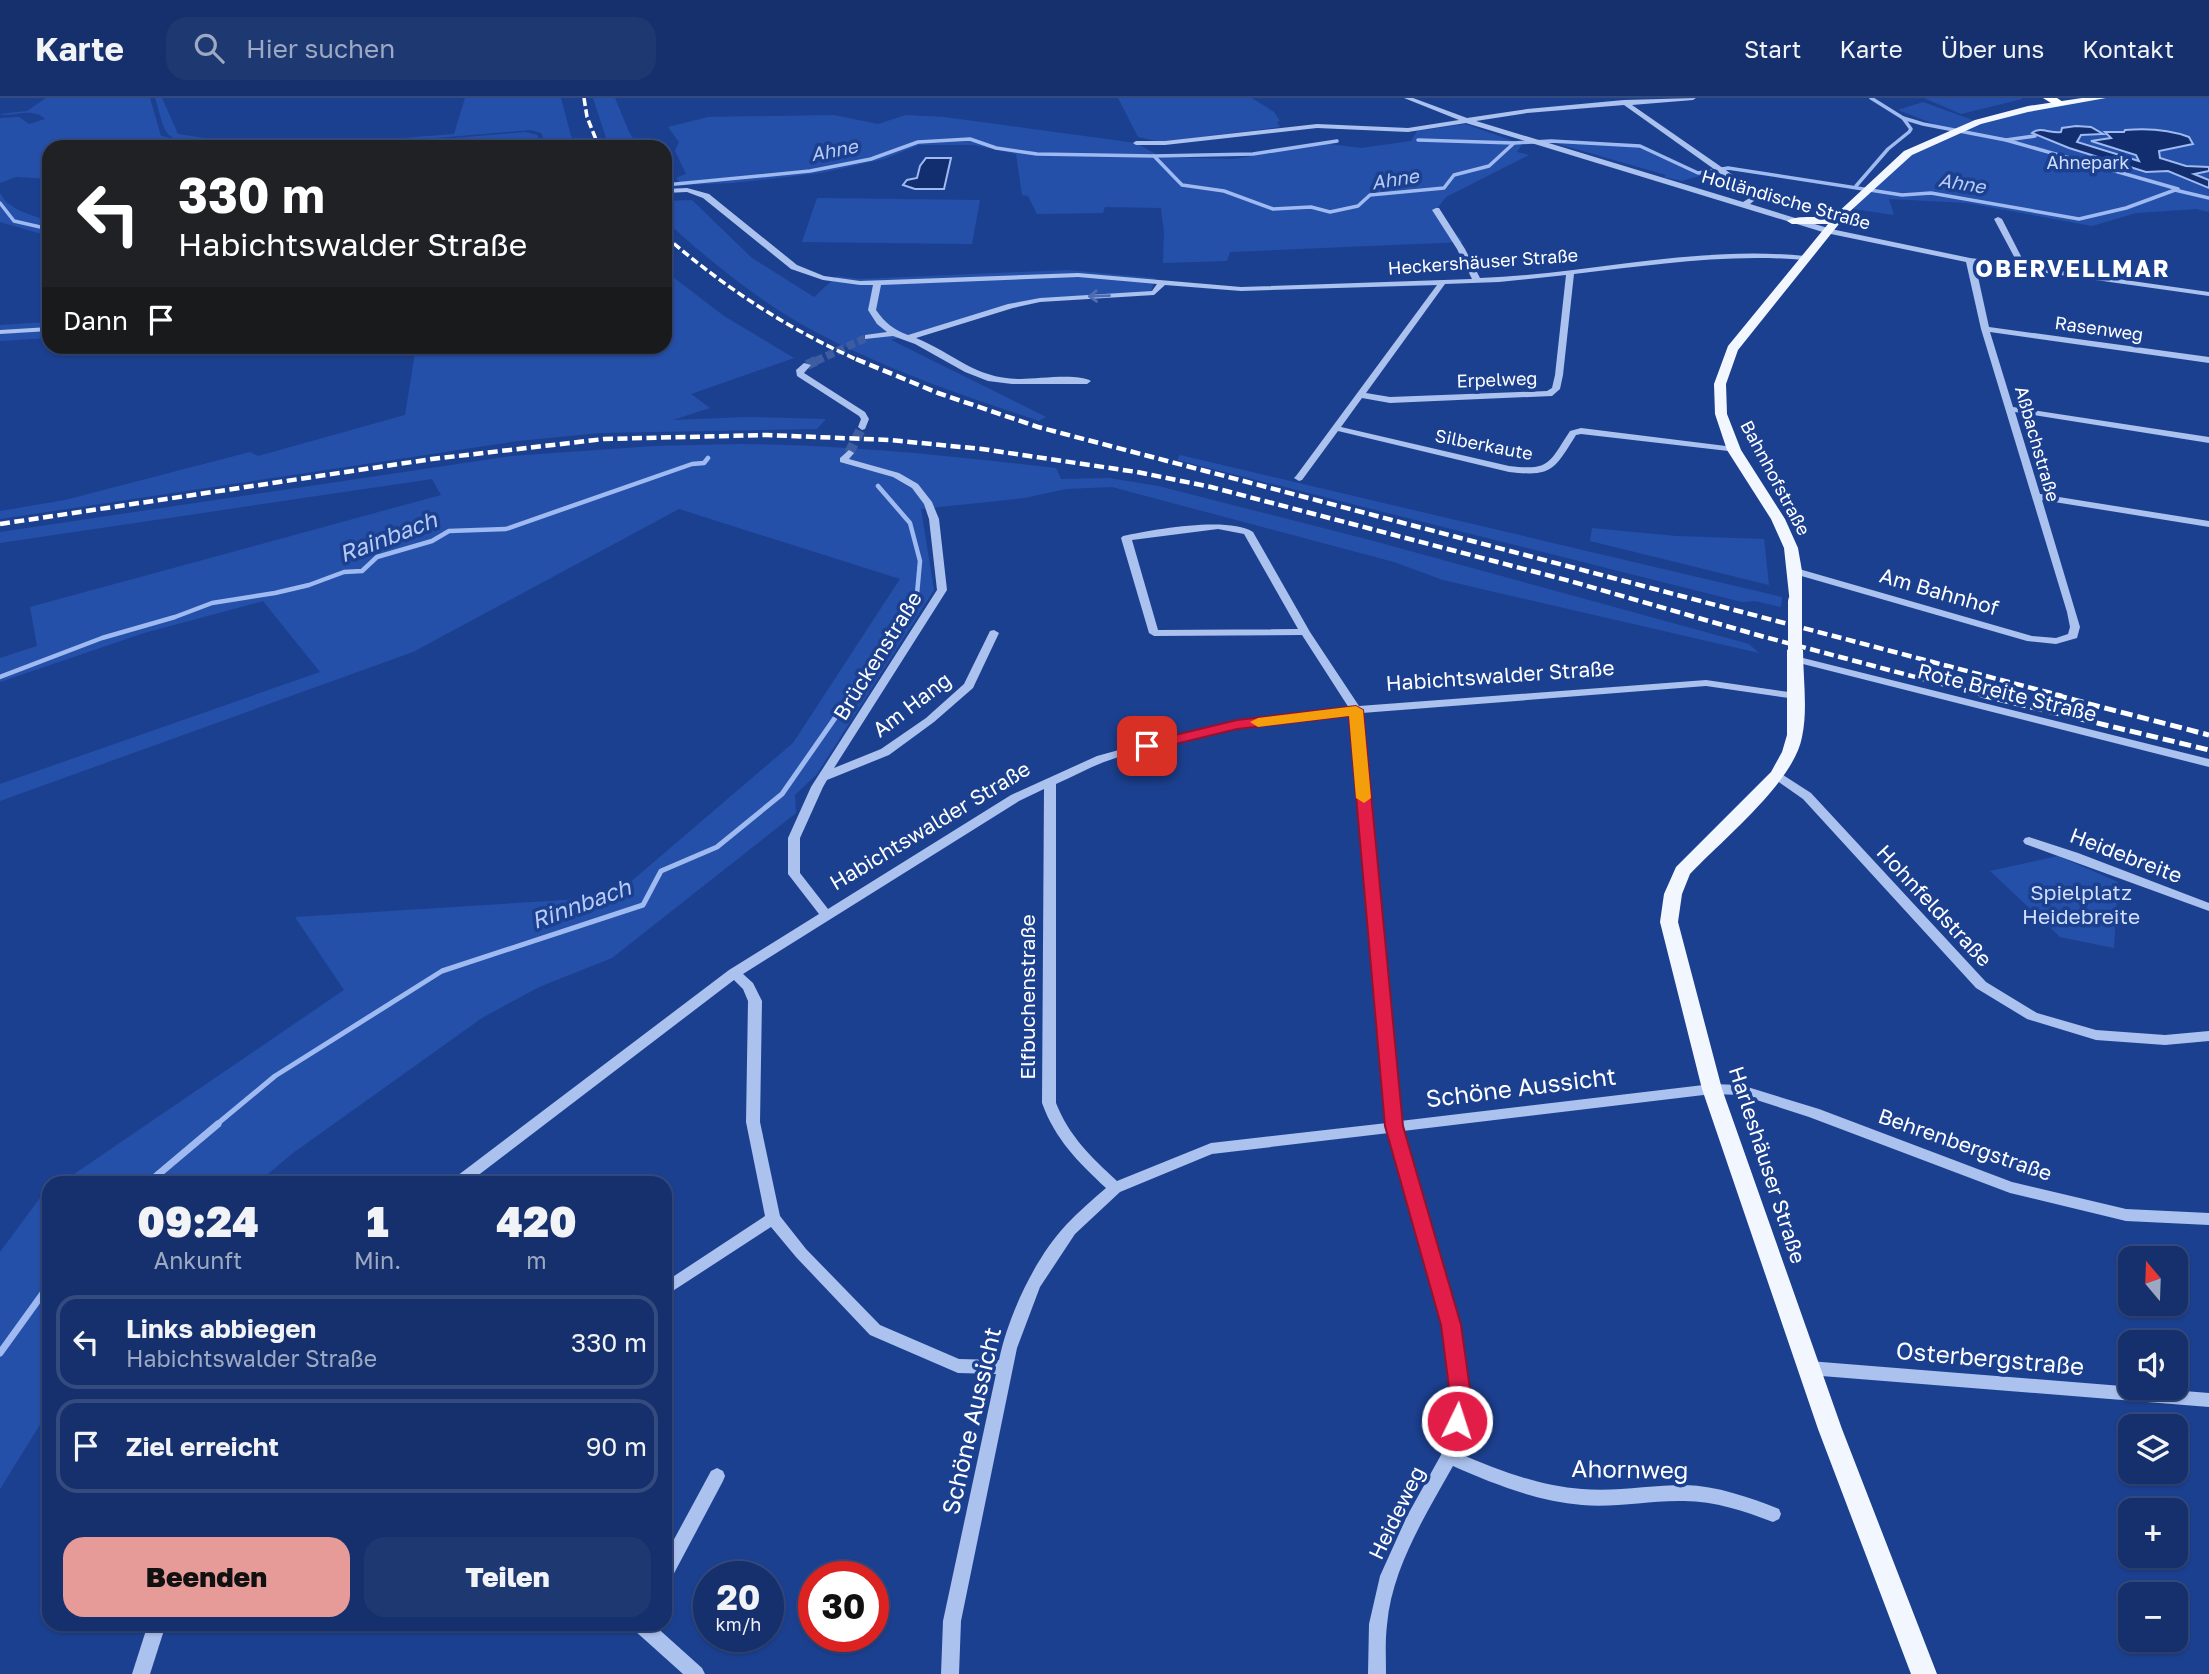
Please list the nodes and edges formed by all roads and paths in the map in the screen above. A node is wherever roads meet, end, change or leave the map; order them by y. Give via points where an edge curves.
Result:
1 (1407, 98) edge
2 (1582, 98) edge
3 (1693, 98) edge
4 (2101, 98) edge
5 (2060, 101) edge
6 (1624, 102) junction
7 (1595, 104) junction
8 (1468, 121) junction
9 (1136, 143) dead end
10 (1541, 143) joint
11 (672, 191) edge
12 (1744, 205) junction
13 (1436, 210) dead end
14 (1838, 218) junction
15 (1998, 219) dead end
16 (1791, 221) junction
17 (1829, 231) junction
18 (1805, 258) junction
19 (1970, 260) junction
20 (2023, 267) junction
21 (1570, 273) junction
22 (1477, 281) junction
23 (877, 283) junction
24 (1162, 283) junction
25 (1442, 283) junction
26 (2209, 293) edge
27 (42, 329) edge
28 (1985, 329) junction
29 (0, 332) edge
30 (894, 333) junction
31 (868, 337) tunnel mouth
32 (910, 337) junction
33 (2209, 360) edge
34 (807, 365) dead end
35 (1087, 382) dead end
36 (1362, 395) junction
37 (2011, 409) junction
38 (862, 428) dead end
39 (1336, 428) junction
40 (2209, 440) edge
41 (1734, 450) junction
42 (849, 453) dead end
43 (1299, 478) dead end
44 (2036, 496) junction
45 (2209, 524) edge
46 (1796, 571) junction
47 (1305, 632) junction
48 (994, 633) dead end
49 (2073, 636) joint
50 (1795, 655) junction
51 (1796, 696) junction
52 (1356, 710) junction
53 (2209, 764) edge
54 (1777, 775) junction
55 (824, 777) junction
56 (1050, 781) junction
57 (2029, 841) dead end
58 (2209, 907) edge
59 (825, 914) junction
60 (734, 973) junction
61 (2209, 1036) edge
62 (1712, 1089) junction
63 (1394, 1126) junction
64 (467, 1176) edge
65 (1115, 1188) junction
66 (773, 1218) junction
67 (2209, 1219) edge
68 (672, 1285) edge
69 (1005, 1367) junction
70 (1809, 1368) junction
71 (2209, 1400) edge
72 (1449, 1457) junction
73 (717, 1476) dead end
74 (1773, 1514) dead end
75 (672, 1560) edge
76 (155, 1631) edge
77 (647, 1631) edge
78 (141, 1674) edge
79 (696, 1674) edge
80 (950, 1674) edge
81 (1377, 1674) edge
82 (1924, 1674) edge

1 - 8 street, Holländische Straße
2 - 7 street
3 - 6 street
4 - 5 main road, Bahnhofstraße
5 - 14 main road, Bahnhofstraße via 1978,122 1908,153
6 - 7 street
6 - 12 street via 1754,193
7 - 8 street
8 - 9 street via 1408,130 1317,126 1165,144
8 - 10 street, Holländische Straße
10 - 12 street, Holländische Straße
11 - 23 street, Heckershäuser Straße via 706,197 808,274
12 - 16 street, Holländische Straße
13 - 22 street
14 - 16 main road
14 - 17 main road, Bahnhofstraße
15 - 20 street
16 - 17 street, Holländische Straße
17 - 18 main road, Bahnhofstraße
17 - 19 street, Holländische Straße
18 - 21 street, Heckershäuser Straße via 1721,255
18 - 41 main road, Bahnhofstraße via 1732,349 1720,384 1721,414
19 - 20 street, Holländische Straße
19 - 28 street, Aßbachstraße
20 - 26 street, Holländische Straße
21 - 22 street, Heckershäuser Straße
21 - 36 street, Erpelweg via 1559,375 1556,389 1549,394 1390,400
22 - 25 street, Heckershäuser Straße
23 - 24 street, Heckershäuser Straße via 1078,275
23 - 30 street via 872,310
24 - 25 street, Heckershäuser Straße via 1222,290
24 -> 32 street, Heckershäuser Straße via 1154,293 1082,296 1011,306
25 - 36 street
27 - 29 street
28 - 33 street, Rasenweg
28 - 37 street, Aßbachstraße
30 - 31 street
30 - 32 street
32 - 35 street via 985,377
34 - 38 street via 800,374 862,414
36 - 39 street
37 - 40 street
37 - 44 street, Aßbachstraße
39 - 41 street, Silberkaute via 1537,473 1551,467 1573,433 1581,431
39 - 43 street
41 - 46 main road, Bahnhofstraße via 1778,519
42 - 55 street, Brückenstraße via 843,460 896,475 915,486 929,505 942,590
44 - 45 street
44 - 49 street, Aßbachstraße via 2072,612
46 - 49 street, Am Bahnhof via 2031,639 2056,641
46 - 50 main road, Bahnhofstraße, bridge
47 - 47 street via 1248,532 1218,526 1126,538 1154,633
47 - 52 street
48 - 55 street, Am Hang via 969,686 930,720 885,752
50 - 51 main road, Bahnhofstraße
50 - 53 street, Rote Breite Straße
51 - 52 street, Habichtswalder Straße via 1706,683
51 - 54 main road, Harleshäuser Straße via 1795,735
52 - 56 street, Habichtswalder Straße via 1237,725 1170,739 1101,759
52 - 63 street, Heideweg
54 - 61 street, Hohnfeldstraße via 1807,796 1981,985 2032,1016 2096,1035 2165,1040
54 - 62 main road, Harleshäuser Straße via 1682,871 1673,894 1670,922
55 - 59 street, Brückenstraße via 794,838 794,874
56 - 59 street, Habichtswalder Straße
56 - 65 street, Elfbuchenstraße via 1049,1103 1057,1128
57 - 58 street, Heidebreite
59 - 60 street, Habichtswalder Straße
60 - 64 street, Habichtswalder Straße
60 - 66 street via 748,986 755,1002 753,1122
62 - 63 street, Schöne Aussicht
62 - 67 street, Behrenbergstraße via 1741,1090 1814,1113 2010,1187 2126,1215
62 - 70 main road, Harleshäuser Straße
63 - 65 street, Schöne Aussicht via 1211,1149
63 - 72 street, Heideweg via 1451,1325 1462,1403
65 - 69 street, Schöne Aussicht via 1070,1230 1033,1284
66 - 68 street
66 - 69 street via 875,1330 958,1367
69 - 80 street, Schöne Aussicht via 952,1621
70 - 71 street, Osterbergstraße
70 - 82 main road, Harleshäuser Straße
72 - 74 street, Ahornweg via 1506,1483 1545,1491 1583,1497 1688,1493 1745,1503
72 - 81 street, Heideweg via 1389,1576 1378,1624
73 - 75 street
76 - 78 street
77 - 79 street

